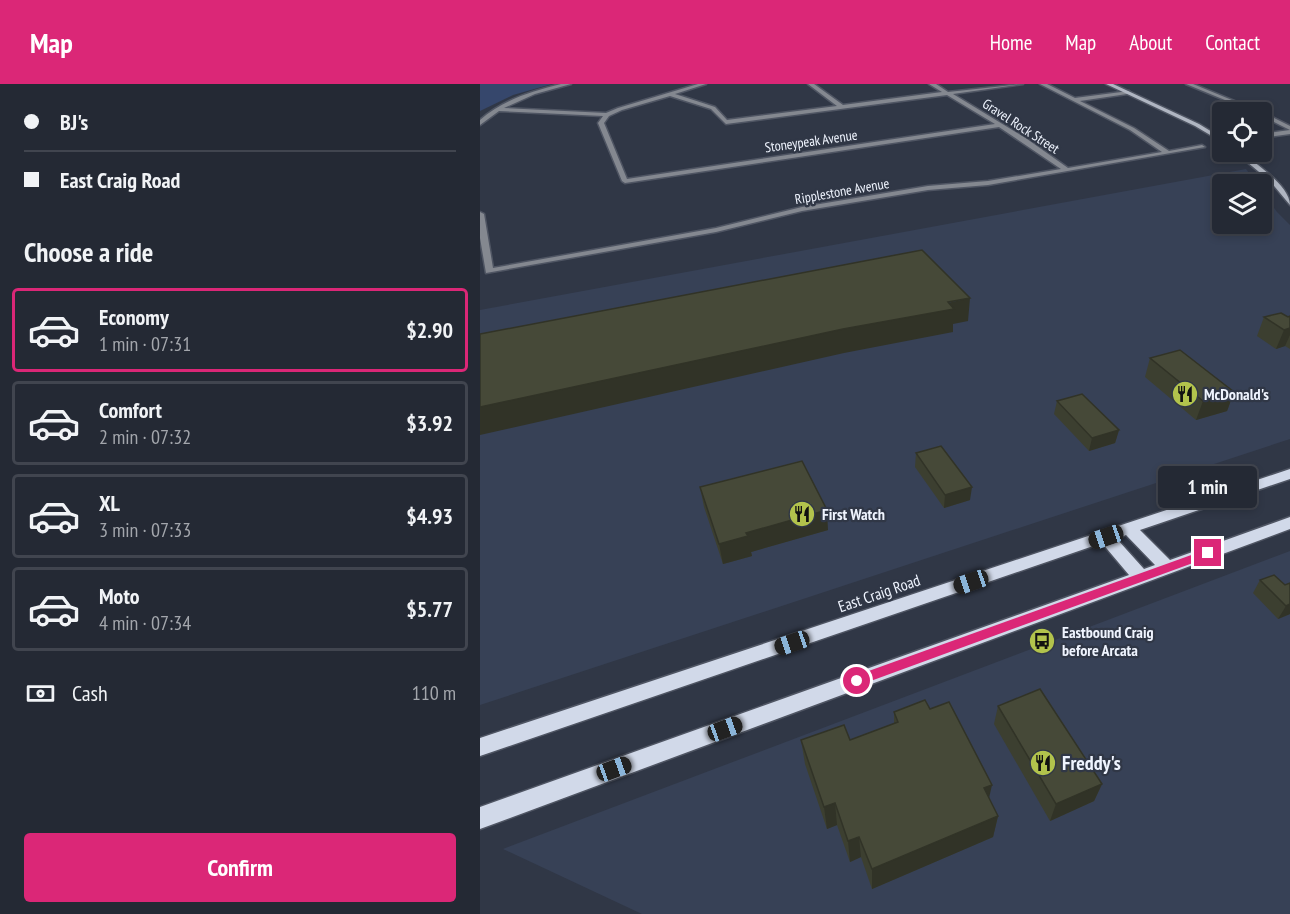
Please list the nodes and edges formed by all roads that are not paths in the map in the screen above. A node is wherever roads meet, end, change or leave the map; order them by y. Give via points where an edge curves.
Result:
1 (568, 84) edge
2 (703, 84) edge
3 (811, 84) edge
4 (932, 84) edge
5 (1020, 84) edge
6 (1043, 84) edge
7 (1109, 84) edge
8 (1189, 84) edge
9 (1127, 92) junction
10 (947, 93) junction
11 (672, 95) junction
12 (1075, 100) junction
13 (1233, 102) edge
14 (842, 107) junction
15 (497, 109) junction
16 (607, 115) junction
17 (1272, 120) edge
18 (480, 123) edge
19 (1000, 125) junction
20 (1290, 130) edge
21 (1212, 134) edge
22 (1272, 134) edge
23 (1203, 147) dead end
24 (1168, 153) junction
25 (1250, 162) edge
26 (1067, 170) junction
27 (1290, 203) edge
28 (480, 214) edge
29 (1290, 474) edge
30 (1290, 524) edge
31 (1129, 529) junction
32 (1106, 537) junction
33 (1168, 568) junction
34 (1142, 578) junction
35 (480, 747) edge
36 (480, 818) edge

1 - 15 street via 520,97
2 - 11 street
3 - 14 street
4 - 10 street, Gravel Rock Street
5 - 10 street
6 - 12 street
7 - 9 street
8 - 13 street
9 - 12 street
9 - 21 street
10 - 14 street
10 - 19 street, Gravel Rock Street
11 - 14 street via 712,108 726,122
11 - 16 street
12 - 24 street via 1132,129
15 - 16 street
15 - 18 street
16 - 19 street, Stoneypeak Avenue via 602,123 625,181
17 - 20 street
19 - 26 street, Gravel Rock Street
20 - 22 street
23 - 24 street, Ripplestone Avenue
24 - 26 street, Ripplestone Avenue
25 - 27 street via 1272,180
26 - 28 street, Ripplestone Avenue via 802,209 716,230 489,271
29 - 31 main road, East Craig Road
30 - 33 main road
31 - 32 main road, East Craig Road
31 - 33 main road
32 - 34 main road
32 - 35 main road, East Craig Road
33 - 34 main road
34 - 36 main road

